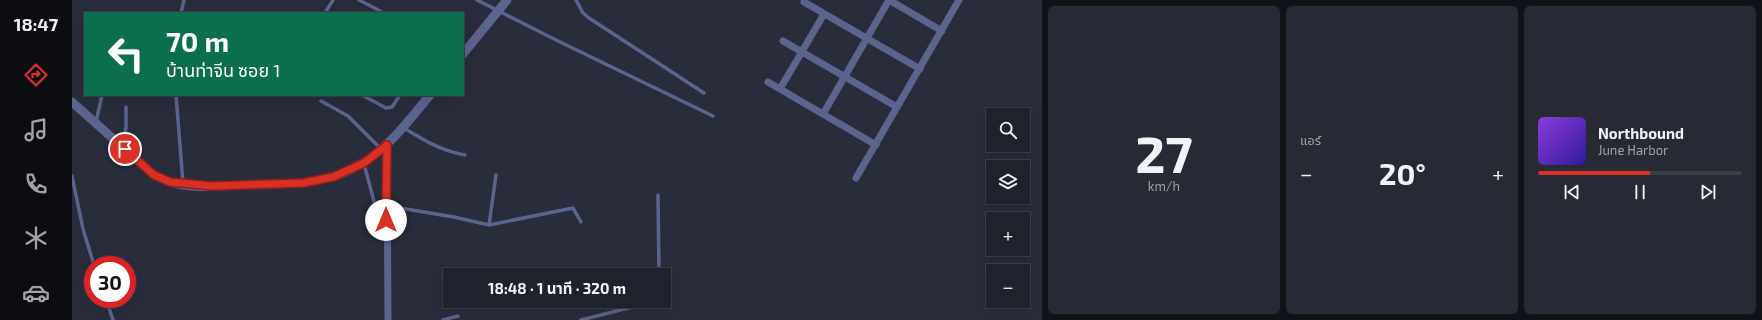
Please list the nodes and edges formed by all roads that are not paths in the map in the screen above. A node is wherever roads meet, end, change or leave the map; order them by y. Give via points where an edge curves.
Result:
1 (184, 0) edge
2 (332, 0) edge
3 (359, 0) edge
4 (477, 0) edge
5 (485, 0) edge
6 (507, 0) edge
7 (576, 0) edge
8 (889, 0) edge
9 (960, 0) edge
10 (804, 2) dead end
11 (486, 5) junction
12 (498, 11) junction
13 (182, 12) edge
14 (326, 12) edge
15 (382, 12) edge
16 (824, 14) junction
17 (942, 31) junction
18 (867, 38) junction
19 (784, 41) dead end
20 (802, 52) junction
21 (464, 53) edge
22 (920, 69) junction
23 (845, 77) junction
24 (768, 82) dead end
25 (780, 89) junction
26 (704, 93) dead end
27 (102, 96) edge
28 (176, 96) edge
29 (364, 96) edge
30 (399, 96) edge
31 (429, 96) edge
32 (321, 101) dead end
33 (72, 102) edge
34 (126, 107) dead end
35 (897, 107) junction
36 (823, 114) junction
37 (713, 116) dead end
38 (95, 123) junction
39 (404, 127) junction
40 (876, 145) junction
41 (122, 146) junction
42 (384, 147) junction
43 (465, 155) dead end
44 (364, 163) junction
45 (496, 175) dead end
46 (72, 176) edge
47 (856, 178) dead end
48 (183, 185) junction
49 (658, 195) dead end
50 (386, 206) junction
51 (379, 220) dead end
52 (581, 222) dead end
53 (490, 225) junction
54 (92, 256) edge
55 (659, 268) edge
56 (109, 308) edge
57 (628, 308) edge
58 (458, 316) dead end
59 (113, 320) edge
60 (388, 320) edge
61 (443, 320) edge
62 (581, 320) edge

1 - 13 lane
2 - 14 lane
3 - 15 lane
4 - 11 lane
5 - 11 lane
6 - 12 street
7 - 26 lane via 583,13
8 - 17 street
8 - 18 street
9 - 17 street
10 - 16 street
11 - 12 lane
12 - 21 street
12 - 37 lane
16 - 18 street
16 - 20 street
17 - 22 street
18 - 22 street
18 - 23 street
19 - 20 street
20 - 23 street
20 - 25 street
22 - 35 street
23 - 35 street
23 - 36 street
24 - 25 street
25 - 36 street
27 - 38 lane
28 - 48 lane
29 - 30 lane via 386,108 392,107
31 - 39 street
32 - 42 lane via 348,116
33 - 38 street
34 - 41 lane via 126,128
35 - 40 street
36 - 40 street
38 - 41 street
39 - 42 street
39 - 43 lane via 430,145
40 - 47 street
41 - 48 street via 154,175
42 - 44 street
42 - 50 street
44 - 48 street via 333,177 303,183
44 - 51 lane
45 - 53 lane
46 - 54 lane
49 - 55 lane
50 - 53 lane
50 - 60 street
52 - 53 lane via 576,211 570,208
56 - 59 lane
57 - 62 lane
58 - 61 lane

